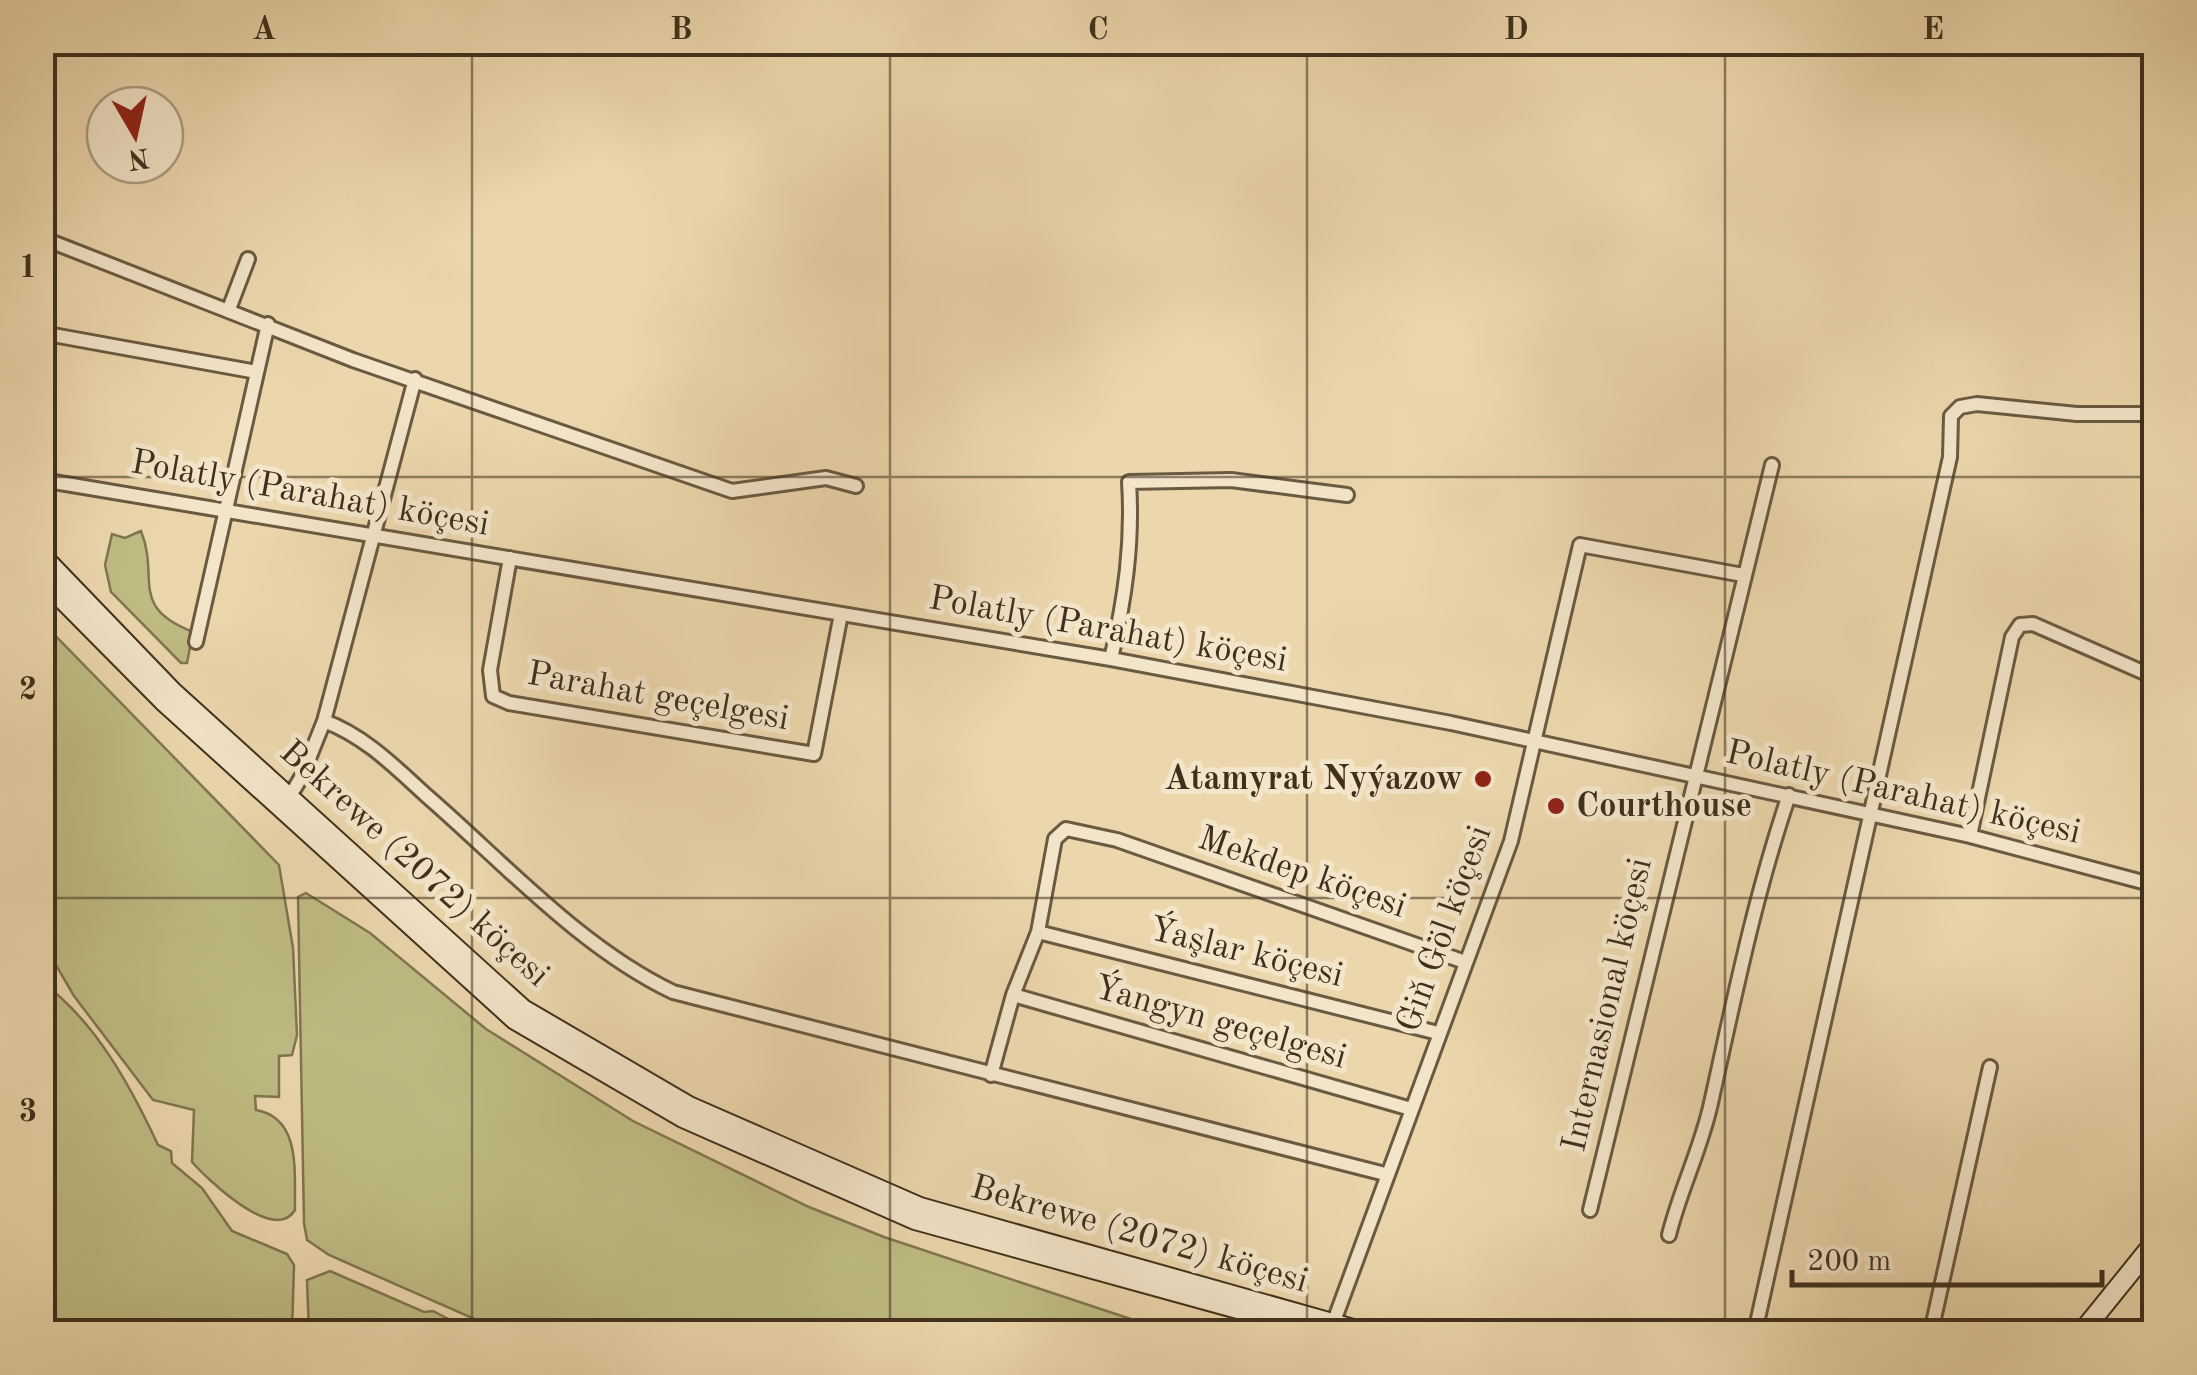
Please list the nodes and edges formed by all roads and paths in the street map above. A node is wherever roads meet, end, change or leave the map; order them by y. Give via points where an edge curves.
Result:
1 (2148, 42) edge
2 (2154, 48) edge
3 (42, 238) edge
4 (248, 259) dead end
5 (229, 309) junction
6 (268, 324) junction
7 (42, 333) edge
8 (256, 372) junction
9 (414, 379) junction
10 (2154, 414) edge
11 (1772, 466) dead end
12 (42, 480) edge
13 (856, 486) dead end
14 (1348, 496) dead end
15 (225, 509) junction
16 (370, 535) junction
17 (42, 556) edge
18 (510, 558) junction
19 (1744, 574) junction
20 (42, 579) edge
21 (842, 614) junction
22 (196, 642) dead end
23 (1111, 659) junction
24 (2154, 677) edge
25 (324, 721) junction
26 (1536, 741) junction
27 (1694, 774) junction
28 (1790, 795) junction
29 (285, 804) junction
30 (1873, 814) junction
31 (1970, 836) junction
32 (2154, 885) edge
33 (1038, 932) junction
34 (1465, 962) junction
35 (1013, 995) junction
36 (1438, 1033) junction
37 (1990, 1067) dead end
38 (990, 1075) junction
39 (1411, 1109) junction
40 (1385, 1174) junction
41 (1590, 1210) dead end
42 (1669, 1235) dead end
43 (2154, 1243) edge
44 (2154, 1261) edge
45 (1328, 1329) edge
46 (1364, 1332) edge
47 (1754, 1332) edge
48 (1931, 1332) edge
49 (2082, 1332) edge
50 (2097, 1332) edge

1 - 2 street
3 - 5 street
4 - 5 street
5 - 6 street
6 - 8 street
6 - 9 street
7 - 8 street
8 - 15 street
9 - 13 street via 732,491 826,478
9 - 16 street
10 - 30 street via 1978,404 1954,411 1950,457
11 - 19 street, Internasional köçesi
12 - 15 street, Polatly (Parahat) köçesi
14 - 23 street via 1231,480 1128,482 1127,578
15 - 16 street, Polatly (Parahat) köçesi
15 - 22 street
16 - 18 street, Polatly (Parahat) köçesi
16 - 25 street
17 - 29 main road, Bekrewe (2072) köçesi
18 - 21 street, Polatly (Parahat) köçesi
18 - 21 street, Parahat geçelgesi via 490,670 493,696 510,703 814,754
19 - 26 street, Giň Göl köçesi via 1580,545
19 - 27 street, Internasional köçesi
20 - 29 main road, Bekrewe (2072) köçesi via 164,702
21 - 23 street, Polatly (Parahat) köçesi
23 - 26 street, Polatly (Parahat) köçesi
24 - 31 street via 2020,624
25 - 29 street
25 - 38 street via 383,756 580,930 653,982 730,1010
26 - 27 street, Polatly (Parahat) köçesi
26 - 34 street, Giň Göl köçesi via 1512,841
27 - 28 street, Polatly (Parahat) köçesi
27 - 41 street, Internasional köçesi
28 - 30 street, Polatly (Parahat) köçesi
28 - 42 street via 1701,1142
29 - 45 main road, Bekrewe (2072) köçesi via 515,1020 683,1118 915,1220
30 - 31 street, Polatly (Parahat) köçesi
30 - 47 street
31 - 32 street, Polatly (Parahat) köçesi
33 - 34 street, Mekdep köçesi via 1060,830 1093,832
33 - 35 street
33 - 36 street, Ýaşlar köçesi
34 - 36 street, Giň Göl köçesi
35 - 38 street
35 - 39 street, Ýangyn geçelgesi
36 - 39 street, Giň Göl köçesi
37 - 48 street
38 - 40 street
39 - 40 street, Giň Göl köçesi
40 - 45 street, Giň Göl köçesi
43 - 49 main road
44 - 50 main road
45 - 46 main road, Bekrewe (2072) köçesi

